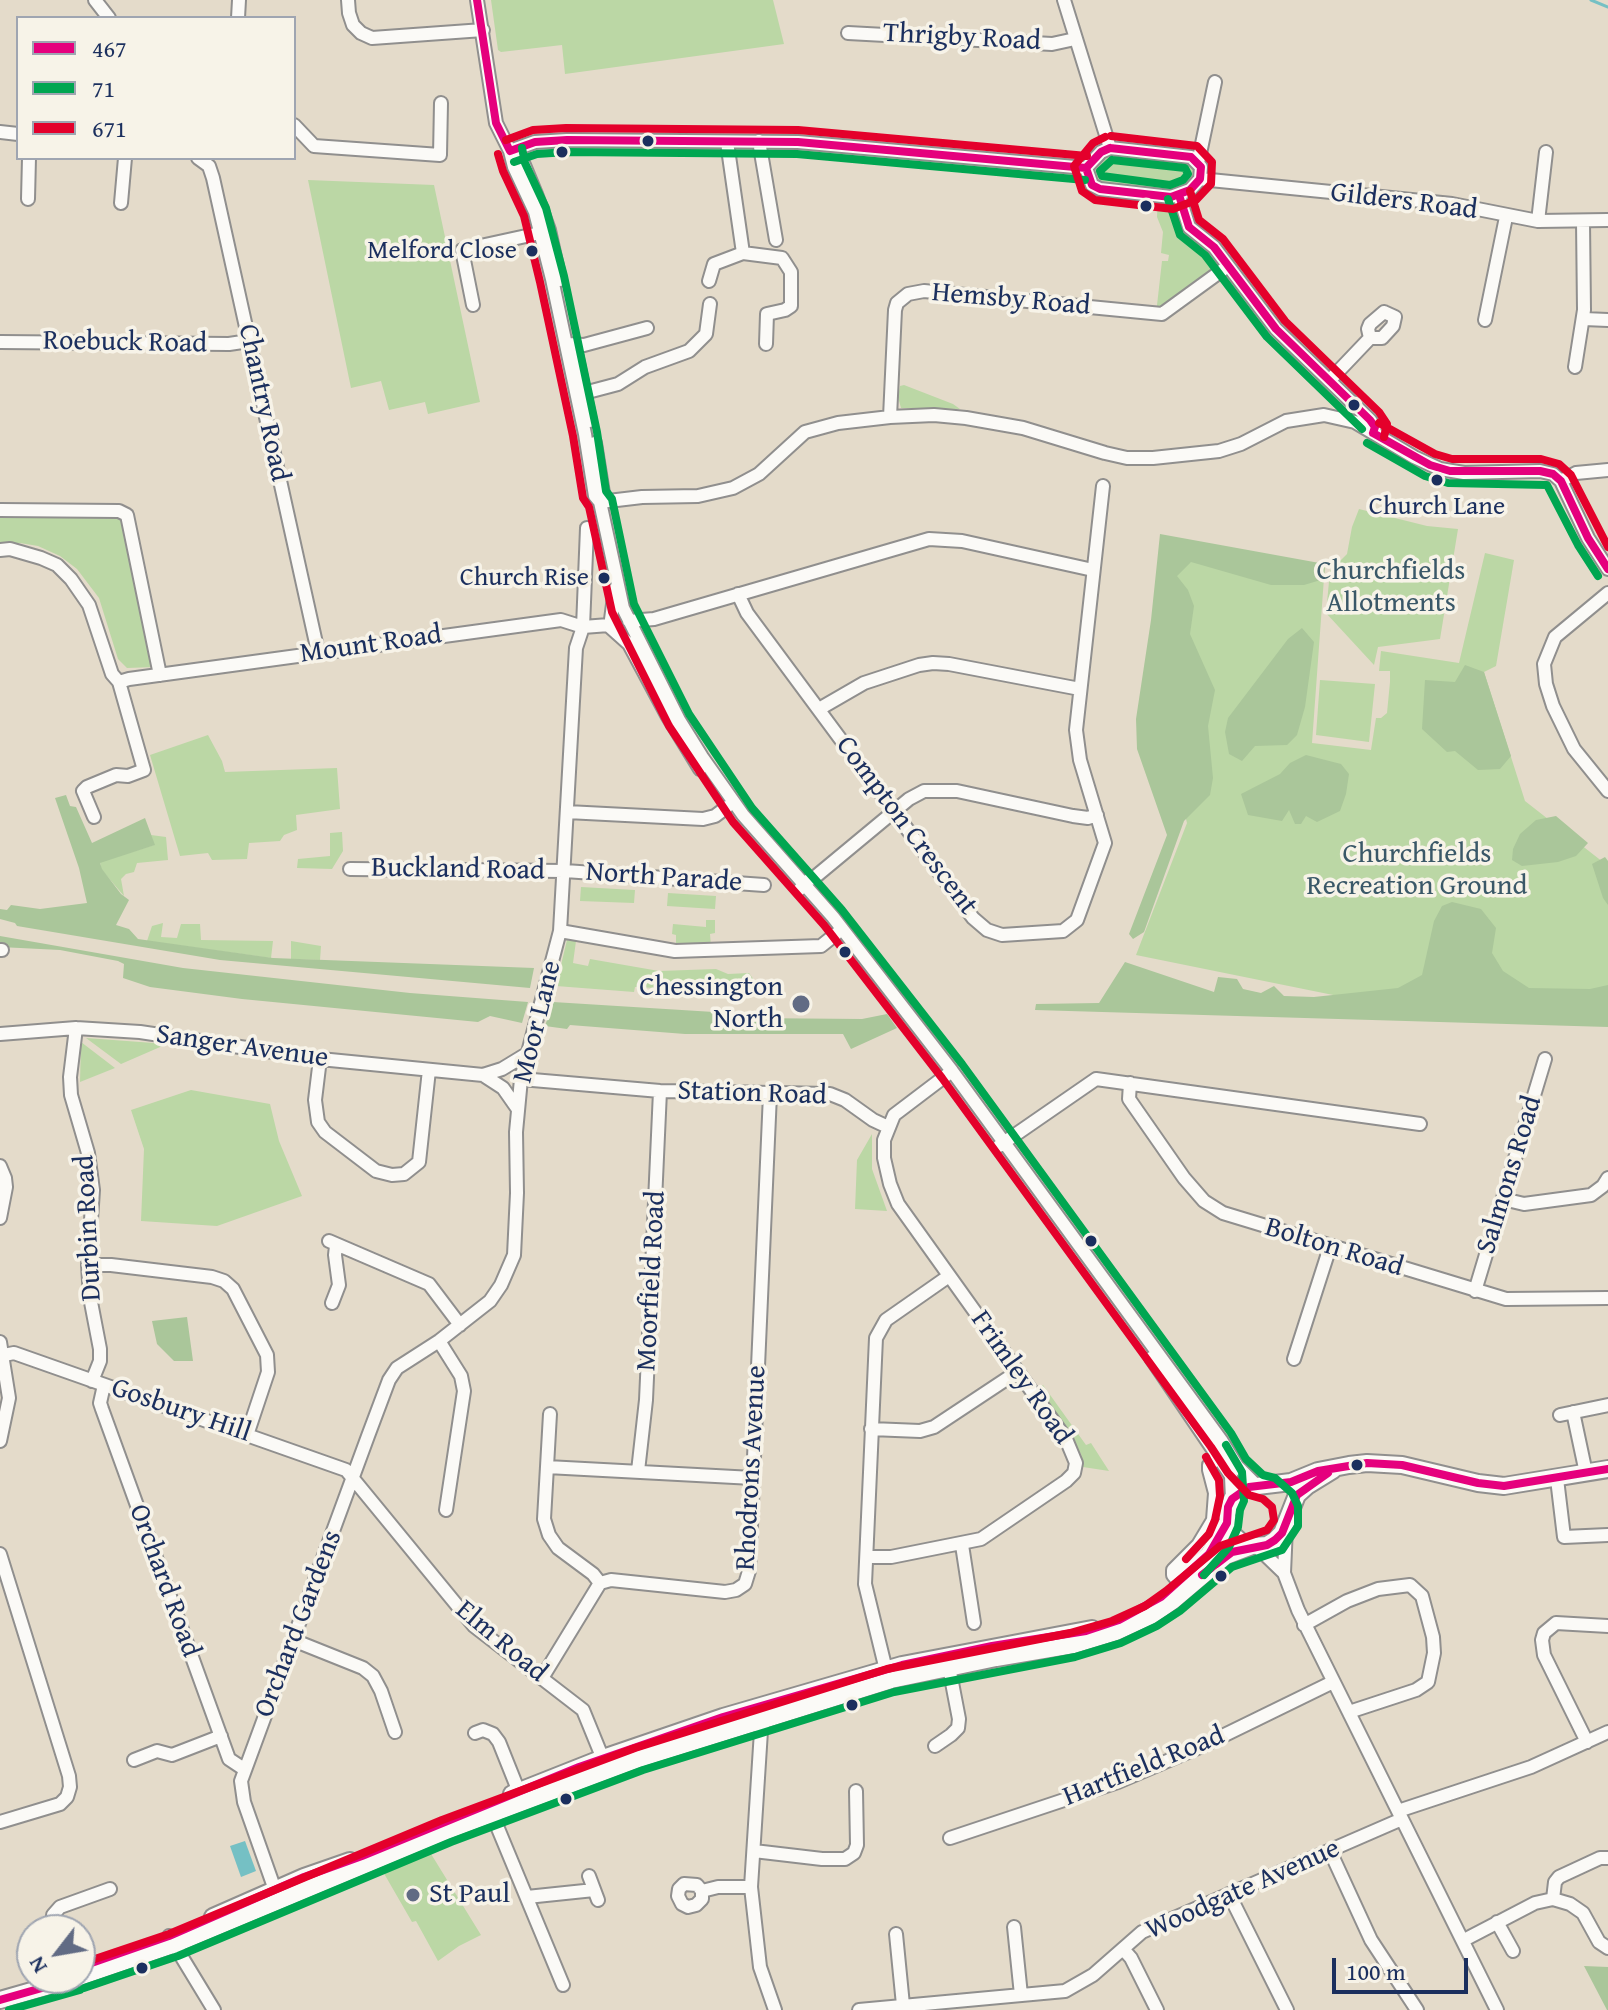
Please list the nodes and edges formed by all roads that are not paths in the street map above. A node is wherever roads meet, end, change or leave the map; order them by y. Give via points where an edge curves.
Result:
1 (95, 0) edge
2 (348, 0) edge
3 (477, 0) edge
4 (1064, 0) edge
5 (107, 16) edge
6 (483, 30) junction
7 (848, 33) dead end
8 (1075, 39) junction
9 (1215, 82) dead end
10 (441, 103) dead end
11 (296, 127) edge
12 (759, 141) junction
13 (727, 142) junction
14 (1110, 148) junction
15 (510, 151) junction
16 (1549, 159) dead end
17 (29, 160) edge
18 (125, 160) edge
19 (201, 160) edge
20 (1198, 163) junction
21 (1086, 168) junction
22 (1200, 179) junction
23 (1179, 195) junction
24 (28, 199) dead end
25 (121, 203) dead end
26 (1506, 217) junction
27 (1608, 220) edge
28 (1538, 221) junction
29 (1583, 222) junction
30 (540, 233) junction
31 (776, 240) dead end
32 (743, 253) junction
33 (1228, 266) junction
34 (709, 281) dead end
35 (710, 304) dead end
36 (473, 305) dead end
37 (1584, 319) junction
38 (1485, 320) dead end
39 (1608, 320) edge
40 (647, 328) dead end
41 (1370, 338) dead end
42 (249, 341) junction
43 (0, 342) edge
44 (569, 344) junction
45 (766, 344) dead end
46 (1575, 367) dead end
47 (1330, 380) junction
48 (584, 393) junction
49 (1345, 395) junction
50 (1336, 416) junction
51 (890, 417) junction
52 (1373, 433) junction
53 (1608, 470) edge
54 (1561, 481) junction
55 (1103, 486) dead end
56 (600, 502) junction
57 (0, 510) edge
58 (587, 528) dead end
59 (0, 550) edge
60 (1608, 569) edge
61 (1093, 570) junction
62 (1608, 593) edge
63 (738, 594) junction
64 (621, 622) junction
65 (583, 627) junction
66 (318, 652) junction
67 (160, 675) junction
68 (119, 682) junction
69 (1080, 689) junction
70 (819, 709) junction
71 (1608, 791) edge
72 (727, 807) junction
73 (894, 811) junction
74 (567, 812) junction
75 (1097, 815) junction
76 (94, 817) dead end
77 (350, 869) dead end
78 (565, 871) junction
79 (764, 885) dead end
80 (804, 890) junction
81 (560, 931) junction
82 (836, 934) junction
83 (76, 1028) junction
84 (0, 1034) edge
85 (525, 1055) junction
86 (320, 1059) junction
87 (1545, 1059) dead end
88 (429, 1070) junction
89 (949, 1073) junction
90 (483, 1075) junction
91 (521, 1079) junction
92 (1130, 1083) junction
93 (660, 1091) junction
94 (770, 1094) junction
95 (518, 1110) junction
96 (1420, 1124) dead end
97 (888, 1127) junction
98 (1001, 1144) junction
99 (0, 1166) edge
100 (1608, 1178) edge
101 (1503, 1199) junction
102 (0, 1218) edge
103 (1330, 1247) junction
104 (88, 1265) junction
105 (949, 1276) junction
106 (1475, 1291) junction
107 (1608, 1298) edge
108 (332, 1303) dead end
109 (460, 1325) junction
110 (439, 1341) junction
111 (0, 1342) edge
112 (4, 1355) junction
113 (1294, 1359) dead end
114 (1017, 1372) junction
115 (98, 1383) junction
116 (1608, 1405) edge
117 (550, 1414) dead end
118 (871, 1429) junction
119 (247, 1435) junction
120 (0, 1441) edge
121 (1220, 1456) junction
122 (547, 1467) junction
123 (1608, 1469) edge
124 (1333, 1470) junction
125 (638, 1471) junction
126 (1586, 1473) junction
127 (753, 1478) junction
128 (353, 1479) junction
129 (1557, 1479) junction
130 (1258, 1486) junction
131 (1232, 1499) junction
132 (446, 1510) dead end
133 (1286, 1520) junction
134 (1227, 1523) junction
135 (1608, 1535) edge
136 (962, 1545) junction
137 (1254, 1546) junction
138 (0, 1554) edge
139 (867, 1557) junction
140 (1284, 1573) junction
141 (1179, 1582) junction
142 (600, 1583) junction
143 (974, 1623) dead end
144 (1304, 1625) junction
145 (1608, 1626) edge
146 (293, 1640) junction
147 (884, 1662) junction
148 (949, 1667) junction
149 (542, 1678) junction
150 (1333, 1682) junction
151 (765, 1712) junction
152 (1349, 1712) junction
153 (395, 1732) dead end
154 (1608, 1732) edge
155 (475, 1733) dead end
156 (221, 1736) junction
157 (1587, 1742) junction
158 (935, 1746) dead end
159 (134, 1760) dead end
160 (605, 1764) junction
161 (244, 1769) junction
162 (856, 1791) dead end
163 (519, 1792) junction
164 (492, 1814) junction
165 (1400, 1815) junction
166 (0, 1822) edge
167 (950, 1838) dead end
168 (754, 1851) junction
169 (1330, 1851) junction
170 (1608, 1858) edge
171 (589, 1876) dead end
172 (751, 1887) junction
173 (110, 1889) dead end
174 (275, 1890) junction
175 (702, 1891) dead end
176 (1229, 1894) junction
177 (527, 1897) junction
178 (1553, 1899) junction
179 (54, 1914) edge
180 (1497, 1922) junction
181 (1014, 1927) dead end
182 (896, 1934) dead end
183 (171, 1940) junction
184 (1464, 1940) junction
185 (1608, 1948) edge
186 (1123, 1949) junction
187 (1513, 1951) dead end
188 (96, 1962) edge
189 (96, 1971) edge
190 (563, 1985) dead end
191 (22, 1994) edge
192 (1021, 1995) junction
193 (0, 2000) edge
194 (997, 2004) edge
195 (903, 2005) junction
196 (214, 2010) edge
197 (775, 2010) edge
198 (859, 2010) edge
199 (1157, 2010) edge
200 (1287, 2010) edge
201 (1417, 2010) edge
202 (1497, 2010) edge

1 - 5 street
2 - 6 street via 353,25 372,38
3 - 6 street
4 - 8 street
6 - 15 street via 496,123
7 - 8 street, Thrigby Road via 1052,44
8 - 14 street
9 - 20 street
10 - 11 street via 440,155 314,146
12 - 13 street
12 - 21 street
12 - 31 street
13 - 15 street via 567,140 535,142
13 - 32 street
14 - 20 street via 1191,157
14 - 21 street
15 - 30 street
15 - 44 street via 524,165 549,230
16 - 28 street
17 - 24 street
18 - 25 street
19 - 42 street, Chantry Road via 213,178
20 - 22 street
21 - 23 street via 1092,185 1100,189
22 - 23 street
22 - 26 street, Gilders Road via 1452,204
23 - 33 street via 1189,227 1207,239
26 - 28 street, Gilders Road
26 - 38 street
27 - 29 street, Gilders Road
28 - 29 street, Gilders Road
29 - 37 street
30 - 36 street via 462,250
30 - 44 street
32 - 34 street via 714,264
32 - 45 street via 773,255 789,266 791,306 767,314
33 - 47 street via 1276,329
33 - 51 street, Hemsby Road via 1162,314 924,291 908,294 895,310
35 - 48 street via 708,338 618,384
37 - 39 street
37 - 46 street
40 - 44 street
41 - 47 street
42 - 43 street, Roebuck Road
42 - 66 street, Chantry Road
44 - 48 street
44 - 56 street
47 - 49 street
48 - 56 street via 600,474
49 - 50 street
49 - 52 street via 1374,424
50 - 51 street via 1286,421 1219,451 1153,458 1127,458 976,420
50 - 52 street
51 - 56 street via 816,427 759,474 733,488 698,496
52 - 54 street via 1440,469 1546,471
53 - 54 street via 1576,473
54 - 60 street
55 - 61 street, Compton Crescent
56 - 64 street
57 - 67 street via 127,515
58 - 65 street, Moor Lane
59 - 68 street via 41,558 71,579 89,605
61 - 63 street via 962,541 929,539
61 - 69 street, Compton Crescent
62 - 71 street via 1555,637 1544,664 1553,706 1574,749
63 - 64 street via 654,619
63 - 70 street, Compton Crescent
64 - 65 street
64 - 72 street via 691,756
64 - 80 street via 702,757
65 - 66 street, Mount Road via 561,620
65 - 74 street, Moor Lane via 575,662
66 - 67 street, Mount Road
67 - 68 street, Mount Road
68 - 76 street via 144,770 87,787 83,791
69 - 70 street via 933,663 864,683
69 - 75 street, Compton Crescent via 1077,741
70 - 73 street, Compton Crescent
72 - 74 street via 703,819
72 - 80 street
73 - 75 street via 916,793 939,789 1073,816
73 - 75 street, Compton Crescent via 973,918 1002,935 1054,933 1074,924 1104,852
73 - 80 street
74 - 78 street, Moor Lane
77 - 78 street, Buckland Road
78 - 79 street, North Parade
78 - 81 street, Moor Lane
80 - 82 street
80 - 89 street via 862,955
81 - 82 street via 675,951 821,946
81 - 85 street, Moor Lane
82 - 89 street
83 - 84 street, Sanger Avenue
83 - 86 street, Sanger Avenue via 140,1032
83 - 104 street, Durbin Road via 71,1095 93,1190
85 - 90 street, Sanger Avenue
85 - 91 street, Moor Lane
86 - 88 street, Sanger Avenue
86 - 88 street via 318,1122 376,1171 392,1175 404,1174 419,1162
87 - 101 street, Salmons Road
88 - 90 street, Sanger Avenue
89 - 97 street via 894,1115
89 - 98 street
90 - 95 street via 503,1088
91 - 93 street, Station Road
91 - 95 street, Moor Lane
92 - 96 street
92 - 98 street via 1092,1080
92 - 103 street, Bolton Road via 1131,1102 1204,1201 1234,1218
93 - 94 street, Station Road
93 - 125 street, Moorfield Road
94 - 97 street, Station Road via 830,1094
94 - 127 street, Rhodrons Avenue
95 - 109 street, Moor Lane via 514,1255 490,1301
97 - 105 street, Frimley Road via 884,1158 898,1204
98 - 121 street
98 - 130 street via 1237,1466
99 - 102 street via 6,1187
100 - 101 street via 1591,1195 1524,1204
101 - 106 street, Salmons Road
103 - 106 street, Bolton Road
103 - 113 street
104 - 115 street, Durbin Road via 100,1349
104 - 119 street via 212,1277 233,1289 267,1355 268,1372
105 - 114 street, Frimley Road
105 - 118 street via 880,1328
106 - 107 street, Bolton Road via 1506,1299
108 - 109 street via 339,1285 332,1244 429,1284
109 - 110 street, Moor Lane
110 - 128 street, Moor Lane via 397,1368 389,1380
110 - 132 street via 461,1376 464,1391
111 - 112 street
112 - 115 street, Gosbury Hill via 14,1353
112 - 120 street via 9,1398
114 - 118 street via 934,1427
114 - 136 street, Frimley Road via 1074,1453 1074,1473 1004,1525
115 - 119 street, Gosbury Hill
115 - 156 street, Orchard Road via 102,1409
116 - 126 street via 1567,1414
117 - 122 street
118 - 139 street
119 - 128 street, Gosbury Hill via 346,1470
121 - 131 street via 1231,1476
121 - 141 street via 1209,1465 1213,1520 1173,1570
122 - 125 street
122 - 142 street via 544,1519 549,1535
123 - 126 highway
124 - 129 highway via 1382,1463 1504,1486
124 - 130 highway
124 - 133 highway via 1297,1495
125 - 127 street
126 - 129 highway
127 - 142 street, Rhodrons Avenue via 745,1584 725,1592
128 - 146 street, Orchard Gardens
128 - 149 street, Elm Road via 474,1626
129 - 135 street via 1564,1537
130 - 131 highway
130 - 133 highway via 1282,1500
131 - 134 highway
133 - 137 highway via 1275,1540
133 - 140 street
134 - 137 highway via 1241,1542
134 - 141 highway via 1209,1554
136 - 139 street, Frimley Road
136 - 143 street
137 - 140 street
137 - 148 highway via 1226,1556 1173,1601 1116,1632
138 - 166 street via 70,1787 60,1804
139 - 147 street via 867,1596
140 - 144 street
141 - 147 highway via 1141,1610 1086,1631
142 - 149 street
144 - 150 street
144 - 152 street via 1378,1589 1410,1585 1422,1596 1434,1645 1428,1682
145 - 157 street via 1556,1623 1542,1640 1544,1655
146 - 153 street via 373,1676
146 - 161 street, Orchard Gardens
147 - 151 highway
148 - 151 highway
148 - 158 street via 958,1728
149 - 160 street, Elm Road via 583,1710
150 - 152 street
150 - 167 street, Hartfield Road via 1118,1782
151 - 160 highway
151 - 168 street
152 - 165 street
154 - 157 street, Woodgate Avenue
155 - 163 street via 483,1730 499,1742
156 - 159 street via 172,1755 157,1751
156 - 161 street, Orchard Road via 229,1759
157 - 165 street, Woodgate Avenue
160 - 163 highway
160 - 164 highway
161 - 174 street via 241,1791
162 - 168 street via 857,1845 845,1859
163 - 174 highway
164 - 177 street
164 - 183 highway
165 - 169 street, Woodgate Avenue
165 - 184 street
168 - 172 street
169 - 176 street, Woodgate Avenue
169 - 201 street via 1371,1940
170 - 178 street via 1559,1877
171 - 177 street via 596,1895
172 - 175 street
172 - 197 street via 760,1967
173 - 179 street
174 - 183 highway
176 - 186 street, Woodgate Avenue via 1142,1932
176 - 200 street
177 - 190 street
178 - 180 street
178 - 185 street via 1583,1913
180 - 184 street
180 - 187 street
181 - 192 street
182 - 195 street
183 - 188 highway
183 - 189 highway
183 - 196 street
184 - 202 street
186 - 192 street, Woodgate Avenue via 1079,1986
186 - 199 street
191 - 193 highway
192 - 194 street, Woodgate Avenue
194 - 195 street, Woodgate Avenue
195 - 198 street, Woodgate Avenue

